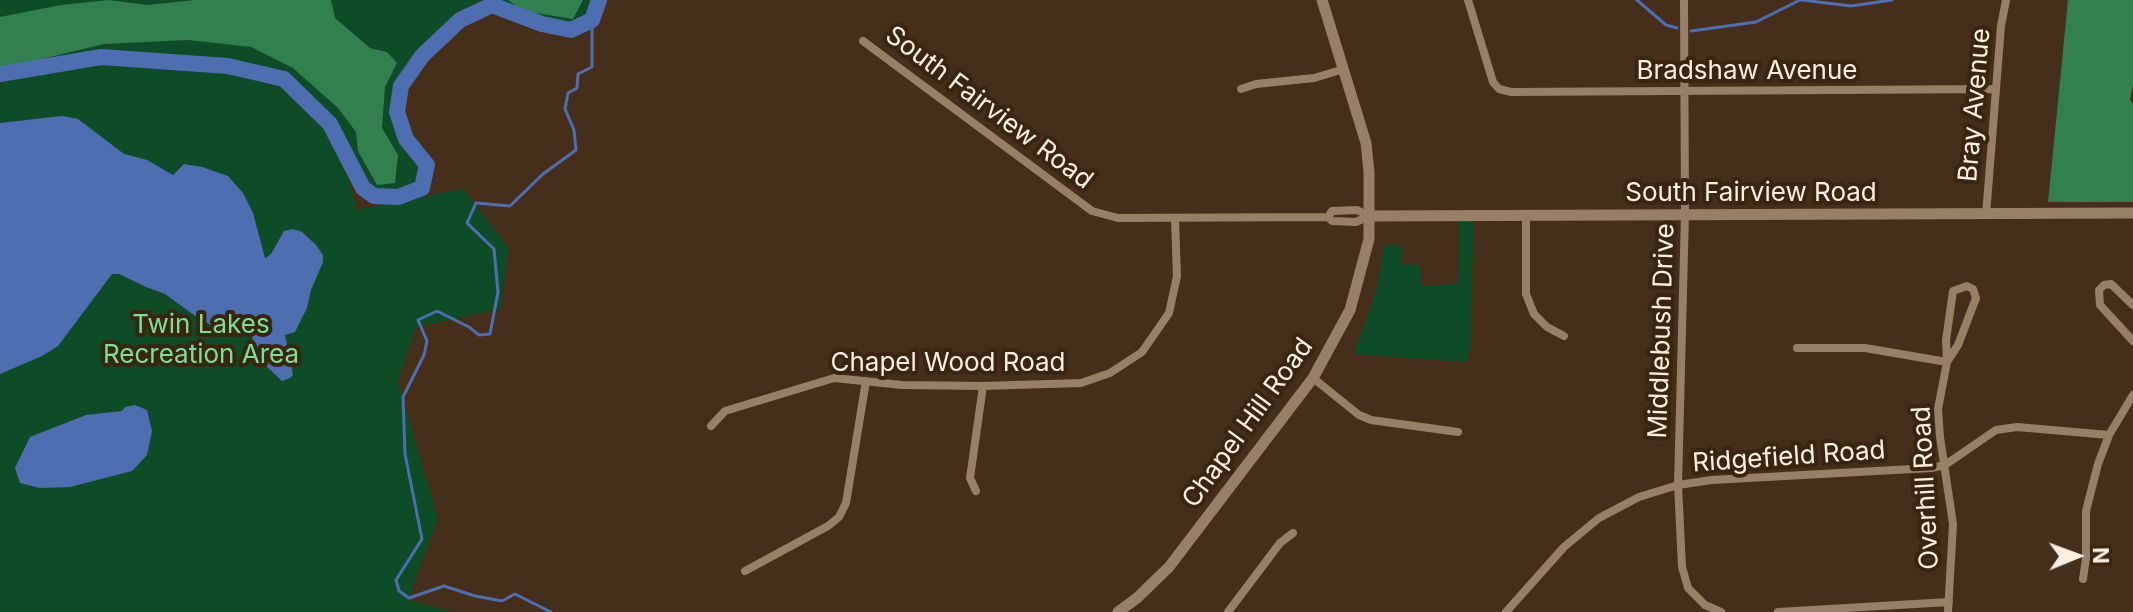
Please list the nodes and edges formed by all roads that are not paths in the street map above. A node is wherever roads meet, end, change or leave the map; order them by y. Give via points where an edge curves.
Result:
1 (1322, 0) edge
2 (1468, 0) edge
3 (1684, 0) edge
4 (2006, 0) edge
5 (863, 41) dead end
6 (1344, 69) junction
7 (1241, 89) dead end
8 (1996, 89) junction
9 (1684, 91) junction
10 (2133, 213) edge
11 (1685, 214) junction
12 (1986, 215) junction
13 (1369, 216) junction
14 (1526, 217) junction
15 (1175, 219) junction
16 (2133, 305) edge
17 (1564, 336) dead end
18 (2133, 341) edge
19 (1797, 348) dead end
20 (1947, 362) junction
21 (1313, 378) junction
22 (866, 381) junction
23 (983, 386) junction
24 (2133, 395) edge
25 (711, 426) dead end
26 (1458, 432) dead end
27 (2109, 435) junction
28 (1945, 465) junction
29 (1678, 485) junction
30 (976, 491) dead end
31 (1293, 533) dead end
32 (745, 571) dead end
33 (2083, 579) dead end
34 (1948, 607) edge
35 (1118, 612) edge
36 (1228, 612) edge
37 (1506, 612) edge
38 (1721, 612) edge
39 (1778, 612) edge

1 - 6 street, Chapel Hill Road
2 - 9 street, Bradshaw Avenue via 1499,89
3 - 9 street, Middlebush Drive
4 - 8 street, Bray Avenue
5 - 15 street, South Fairview Road via 1092,211 1118,218
6 - 7 street
6 - 13 street, Chapel Hill Road via 1366,143
8 - 9 street, Bradshaw Avenue
8 - 12 street, Bray Avenue
9 - 11 street, Middlebush Drive
10 - 12 street, South Fairview Road
11 - 12 street, South Fairview Road
11 - 14 street, South Fairview Road
11 - 29 street, Middlebush Drive
13 - 14 street, South Fairview Road
13 - 15 street, South Fairview Road via 1356,222 1328,217
13 - 21 street, Chapel Hill Road via 1369,239 1350,310
14 - 17 street via 1526,294 1534,314
15 - 23 street, Chapel Wood Road via 1177,276 1169,313 1142,352 1110,373 1081,383
16 - 18 street via 2111,284 2099,290 2100,305
19 - 20 street via 1865,348
20 - 20 street, Overhill Road via 1976,298 1967,286 1953,291
20 - 28 street, Overhill Road via 1938,409
21 - 26 street via 1371,420
21 - 35 street, Chapel Hill Road via 1169,567
22 - 23 street, Chapel Wood Road
22 - 25 street, Chapel Wood Road via 834,378 782,392 725,411
22 - 32 street via 846,503 839,517
23 - 30 street via 970,478
24 - 27 street
27 - 28 street, Ridgefield Road via 1996,430
27 - 33 street via 2086,511
28 - 29 street, Ridgefield Road
28 - 34 street, Overhill Road via 1953,524
29 - 37 street, Ridgefield Road via 1599,518 1564,547
29 - 38 street, Middlebush Drive via 1688,588
31 - 36 street
34 - 39 street

